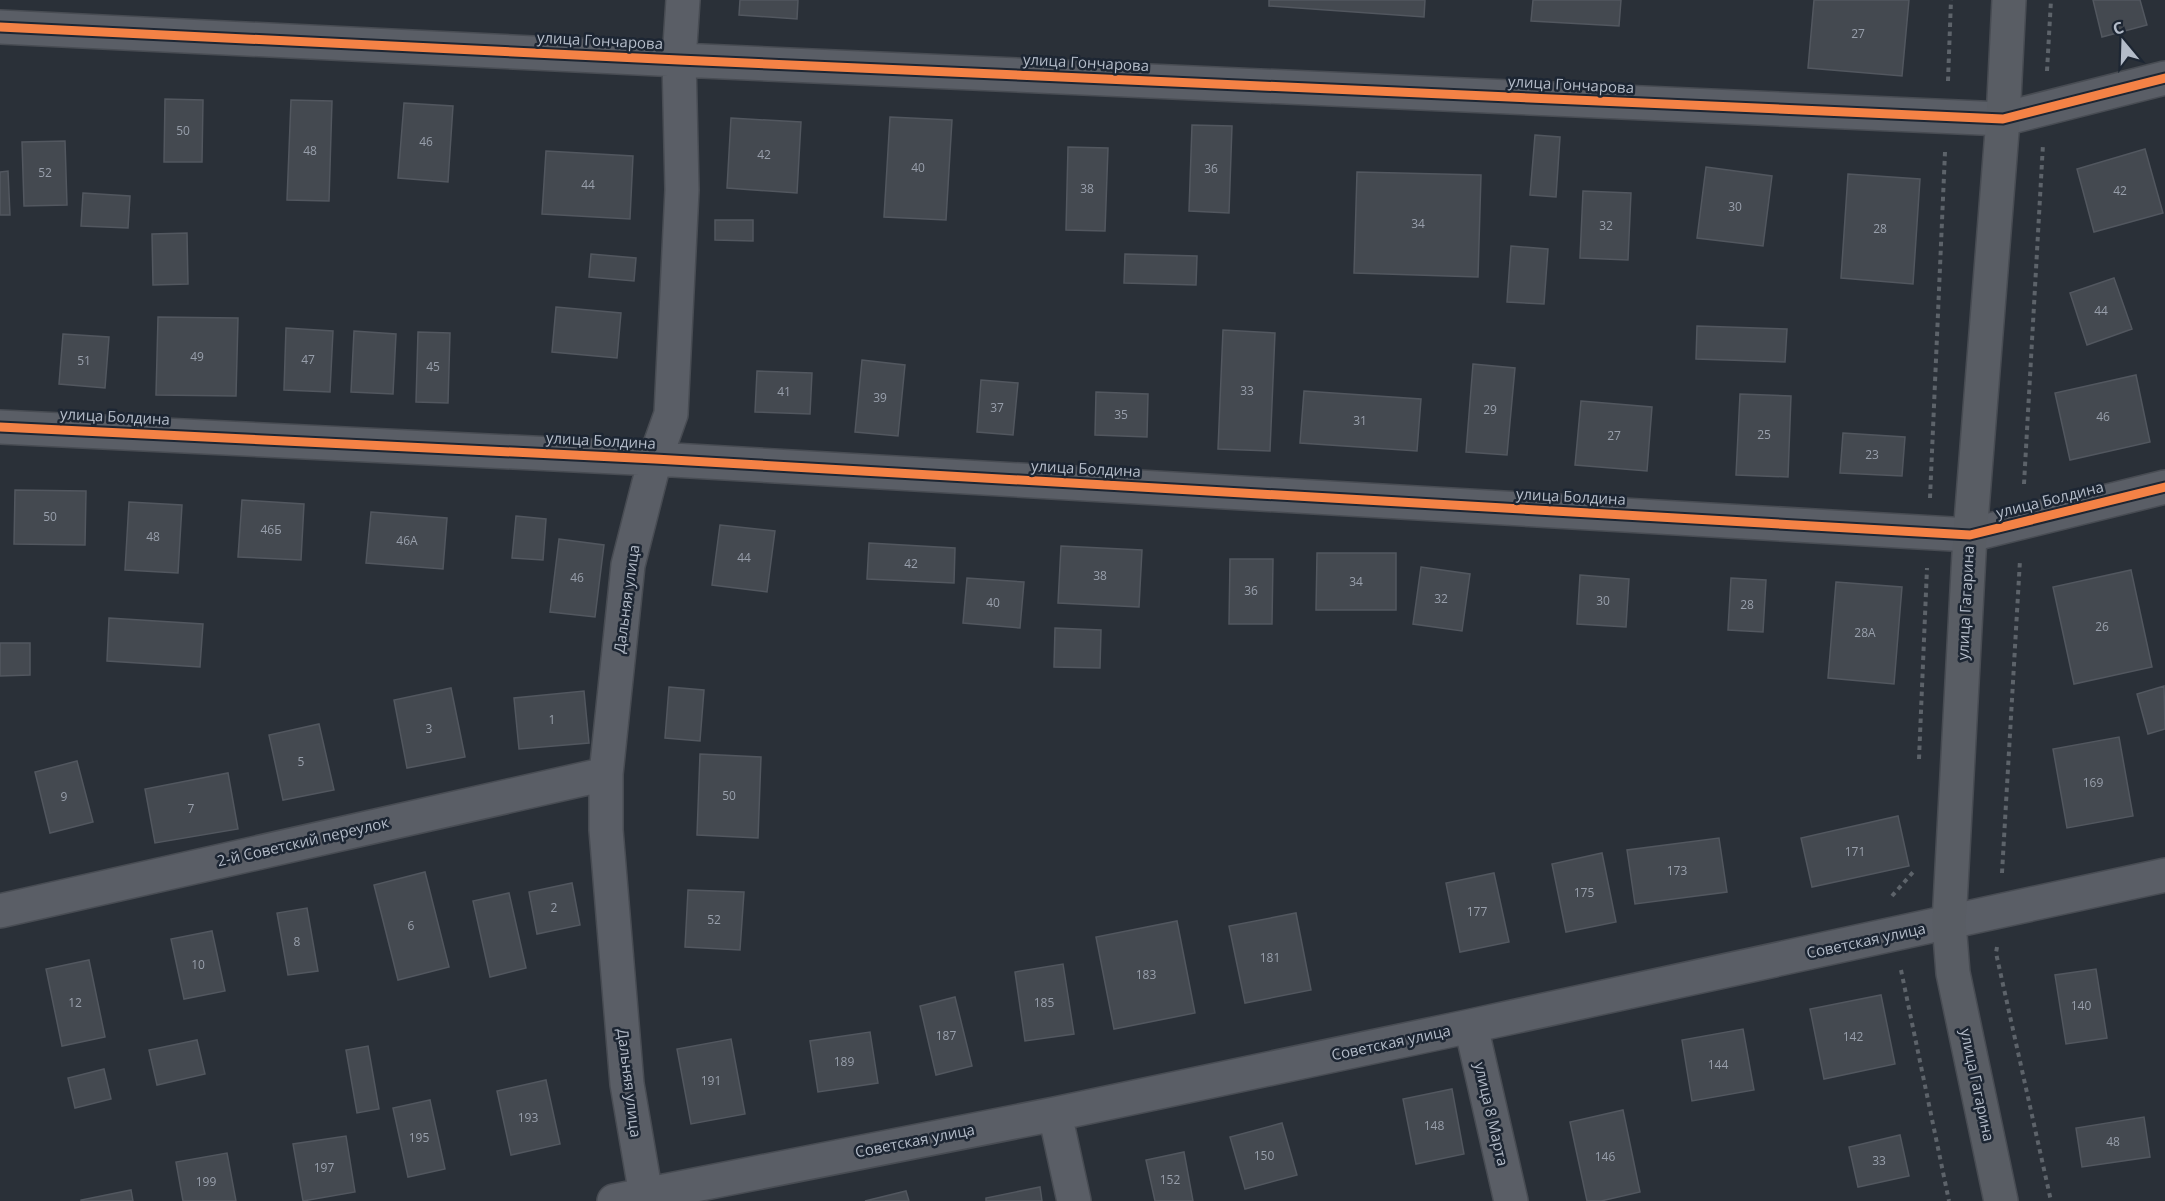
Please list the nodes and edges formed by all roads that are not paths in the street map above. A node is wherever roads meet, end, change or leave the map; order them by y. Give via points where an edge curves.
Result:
1 (683, 0) edge
2 (2009, 0) edge
3 (0, 27) edge
4 (679, 60) junction
5 (2165, 78) edge
6 (2003, 119) junction
7 (0, 427) edge
8 (655, 459) junction
9 (2165, 488) edge
10 (1970, 535) junction
11 (606, 774) junction
12 (2165, 874) edge
13 (0, 911) edge
14 (1949, 923) junction
15 (1471, 1026) junction
16 (1055, 1114) junction
17 (646, 1198) edge
18 (614, 1201) edge
19 (1074, 1201) edge
20 (1510, 1201) edge
21 (2001, 1201) edge

1 - 4 street, Дальняя улица
2 - 6 main road, улица Гагарина
3 - 4 street, улица Гончарова
4 - 6 street, улица Гончарова
4 - 8 street, Дальняя улица via 682,190 671,414
5 - 6 street, улица Гончарова
6 - 10 main road, улица Гагарина
7 - 8 street, улица Болдина
8 - 10 street, улица Болдина
8 - 11 street, Дальняя улица via 628,565
9 - 10 street, улица Болдина
10 - 14 main road, улица Гагарина
11 - 13 street, 2-й Советский переулок
11 - 17 street, Дальняя улица via 606,830 627,1084
12 - 14 street, Советская улица
14 - 15 street, Советская улица
14 - 21 main road, улица Гагарина via 1953,973
15 - 16 street, Советская улица
15 - 20 street, улица 8 Марта
16 - 17 street, Советская улица
16 - 19 street
17 - 18 street, Советская улица

